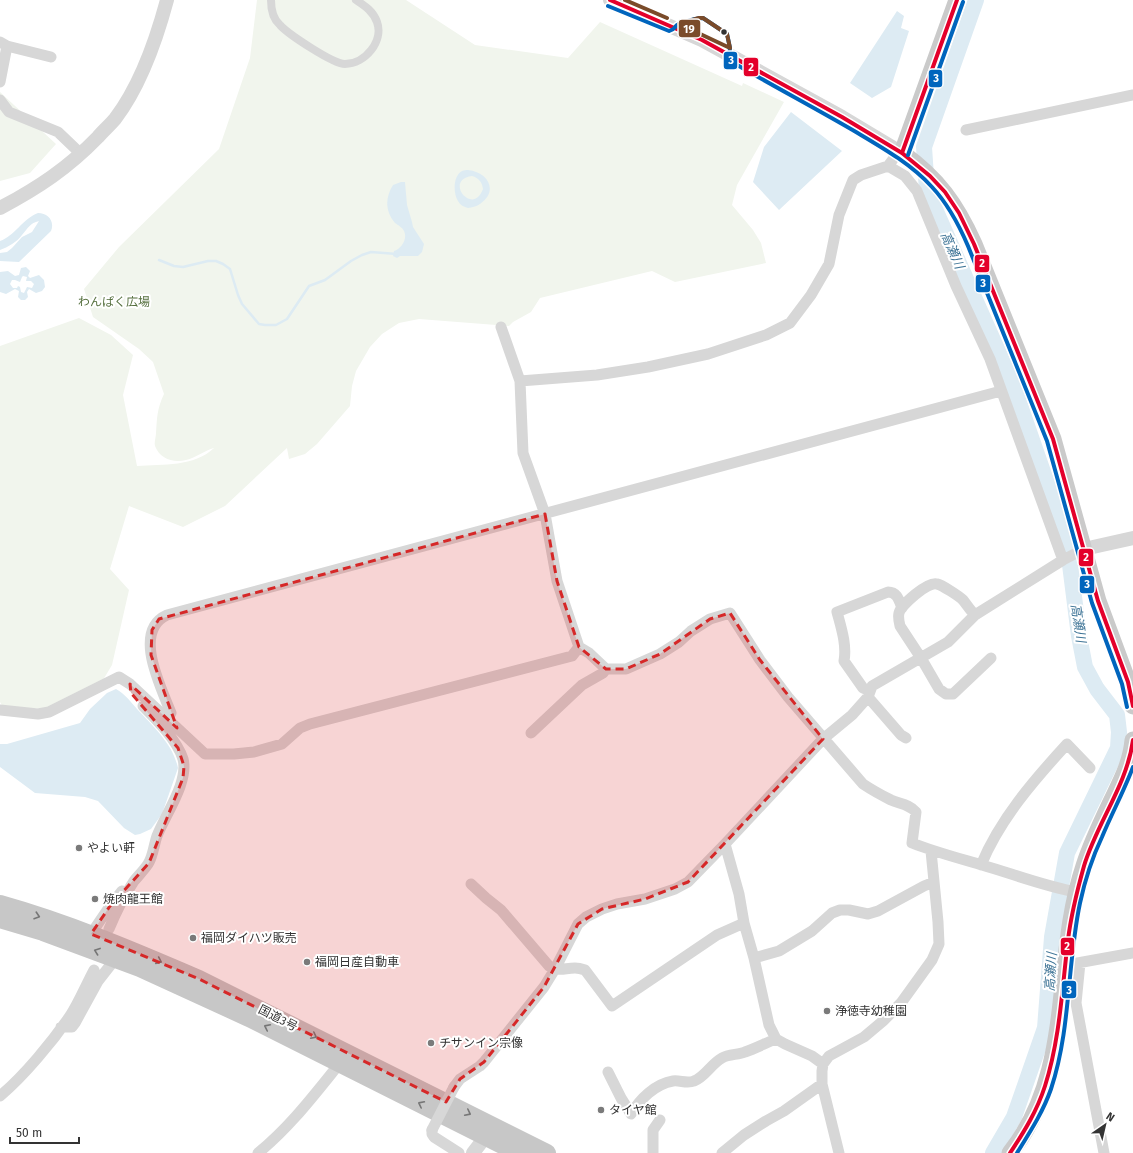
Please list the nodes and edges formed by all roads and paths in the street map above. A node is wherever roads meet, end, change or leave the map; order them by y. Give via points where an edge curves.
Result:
1 (167, 0) edge
2 (271, 0) edge
3 (356, 0) edge
4 (610, 0) edge
5 (958, 0) edge
6 (4, 44) edge
7 (51, 57) dead end
8 (0, 82) edge
9 (1133, 96) edge
10 (0, 100) edge
11 (966, 130) dead end
12 (902, 153) junction
13 (81, 154) junction
14 (888, 166) junction
15 (0, 208) edge
16 (501, 327) dead end
17 (520, 380) junction
18 (1002, 391) junction
19 (545, 514) junction
20 (1133, 538) edge
21 (1080, 551) junction
22 (1064, 559) junction
23 (902, 608) junction
24 (975, 615) junction
25 (578, 648) junction
26 (921, 658) junction
27 (990, 658) dead end
28 (606, 670) junction
29 (130, 684) junction
30 (869, 694) junction
31 (1133, 706) edge
32 (0, 710) edge
33 (167, 718) junction
34 (531, 733) dead end
35 (906, 738) dead end
36 (824, 739) junction
37 (1133, 740) edge
38 (1090, 768) dead end
39 (726, 844) junction
40 (931, 851) junction
41 (981, 865) junction
42 (134, 881) junction
43 (934, 882) junction
44 (471, 884) dead end
45 (1076, 892) junction
46 (0, 904) edge
47 (0, 919) edge
48 (744, 923) junction
49 (109, 929) dead end
50 (91, 934) junction
51 (1133, 953) edge
52 (116, 958) junction
53 (754, 958) junction
54 (1072, 964) junction
55 (555, 969) junction
56 (94, 970) dead end
57 (61, 1027) junction
58 (776, 1039) junction
59 (340, 1063) junction
60 (823, 1064) junction
61 (608, 1072) dead end
62 (822, 1084) junction
63 (0, 1096) edge
64 (660, 1120) dead end
65 (486, 1136) junction
66 (258, 1153) edge
67 (459, 1153) edge
68 (473, 1153) edge
69 (518, 1153) edge
70 (547, 1153) edge
71 (653, 1153) edge
72 (722, 1153) edge
73 (839, 1153) edge
74 (1010, 1153) edge
75 (1104, 1153) edge

1 - 13 street via 150,52 133,90 114,120
2 - 3 street via 274,16 280,26 326,58 345,64 356,62 369,53 378,34 377,22 372,12
4 - 12 street via 702,40 842,116
5 - 12 main road
6 - 7 street
6 - 8 street
9 - 11 street
10 - 13 street via 9,112 58,132
12 - 14 street
12 - 21 main road via 945,192 966,227 1053,440
13 - 15 street via 51,179
14 - 17 street via 853,180 839,215 829,264 811,295 790,323 766,335 708,354 655,366 597,375
14 - 18 street via 905,176 917,191
16 - 17 street
17 - 19 street via 523,453
18 - 19 street
18 - 22 street
19 - 25 street via 557,581
19 - 33 street via 159,618 152,630 151,655 171,713
20 - 21 street
21 - 22 street
21 - 31 main road via 1128,682
22 - 24 street
23 - 24 street via 932,583 963,599
23 - 26 street via 898,621
23 - 30 street via 896,595 888,592 837,612 842,631 844,661
24 - 26 street via 948,642
25 - 28 street via 589,653
25 - 33 street via 572,656 310,724 300,728 282,744 254,752 205,754
26 - 27 street via 939,689 946,694 953,694
26 - 30 street via 872,686
28 - 34 street via 582,685
28 - 36 street via 626,668 660,654 710,619 730,613 760,660
29 - 32 street via 119,677 49,712 38,714
29 - 33 street
29 - 42 street via 131,693 178,748 184,766 183,778 158,834 149,863
30 - 35 street
30 - 36 street via 852,715
36 - 39 street
36 - 40 street via 863,784 892,800 910,806 916,812 912,843
37 - 45 main road via 1122,781 1094,841
38 - 41 street via 1067,744 1022,796 989,845
39 - 48 street
39 - 55 street via 688,882 675,889 645,899 602,908 586,918 578,924
40 - 41 street
40 - 43 street
41 - 45 street via 1053,888
42 - 49 street via 118,907
42 - 50 street via 121,891
43 - 53 street via 878,911 868,914 840,910 832,913 812,931 778,951
43 - 60 street via 938,944 932,960 883,1021 864,1037 829,1056
44 - 55 street via 501,910 549,966
45 - 54 main road via 1069,928
46 -> 50 highway, 国道3号
52 -> 47 highway, 国道3号
48 - 53 street
48 - 55 street via 717,935 612,1006 584,970
50 -> 70 highway, 国道3号 via 199,979
51 - 54 street
52 - 57 street via 98,981 72,1027
59 -> 52 highway, 国道3号 via 249,1018
53 - 58 street via 769,1025
54 - 74 main road via 1042,1096 1034,1117
54 - 75 street via 1076,1003
55 - 67 street, bridge via 544,987 484,1062 460,1079 454,1087 432,1134
56 - 57 street
57 - 63 street via 36,1059
58 - 60 street
58 - 61 street via 744,1053 724,1056 690,1083 681,1081 658,1086 637,1104 631,1114
65 -> 59 highway, 国道3号
59 - 66 street via 296,1117
60 - 62 street
62 - 72 street via 744,1135
62 - 73 street
64 - 71 street via 653,1130
65 - 68 street
65 - 69 highway, 国道3号

